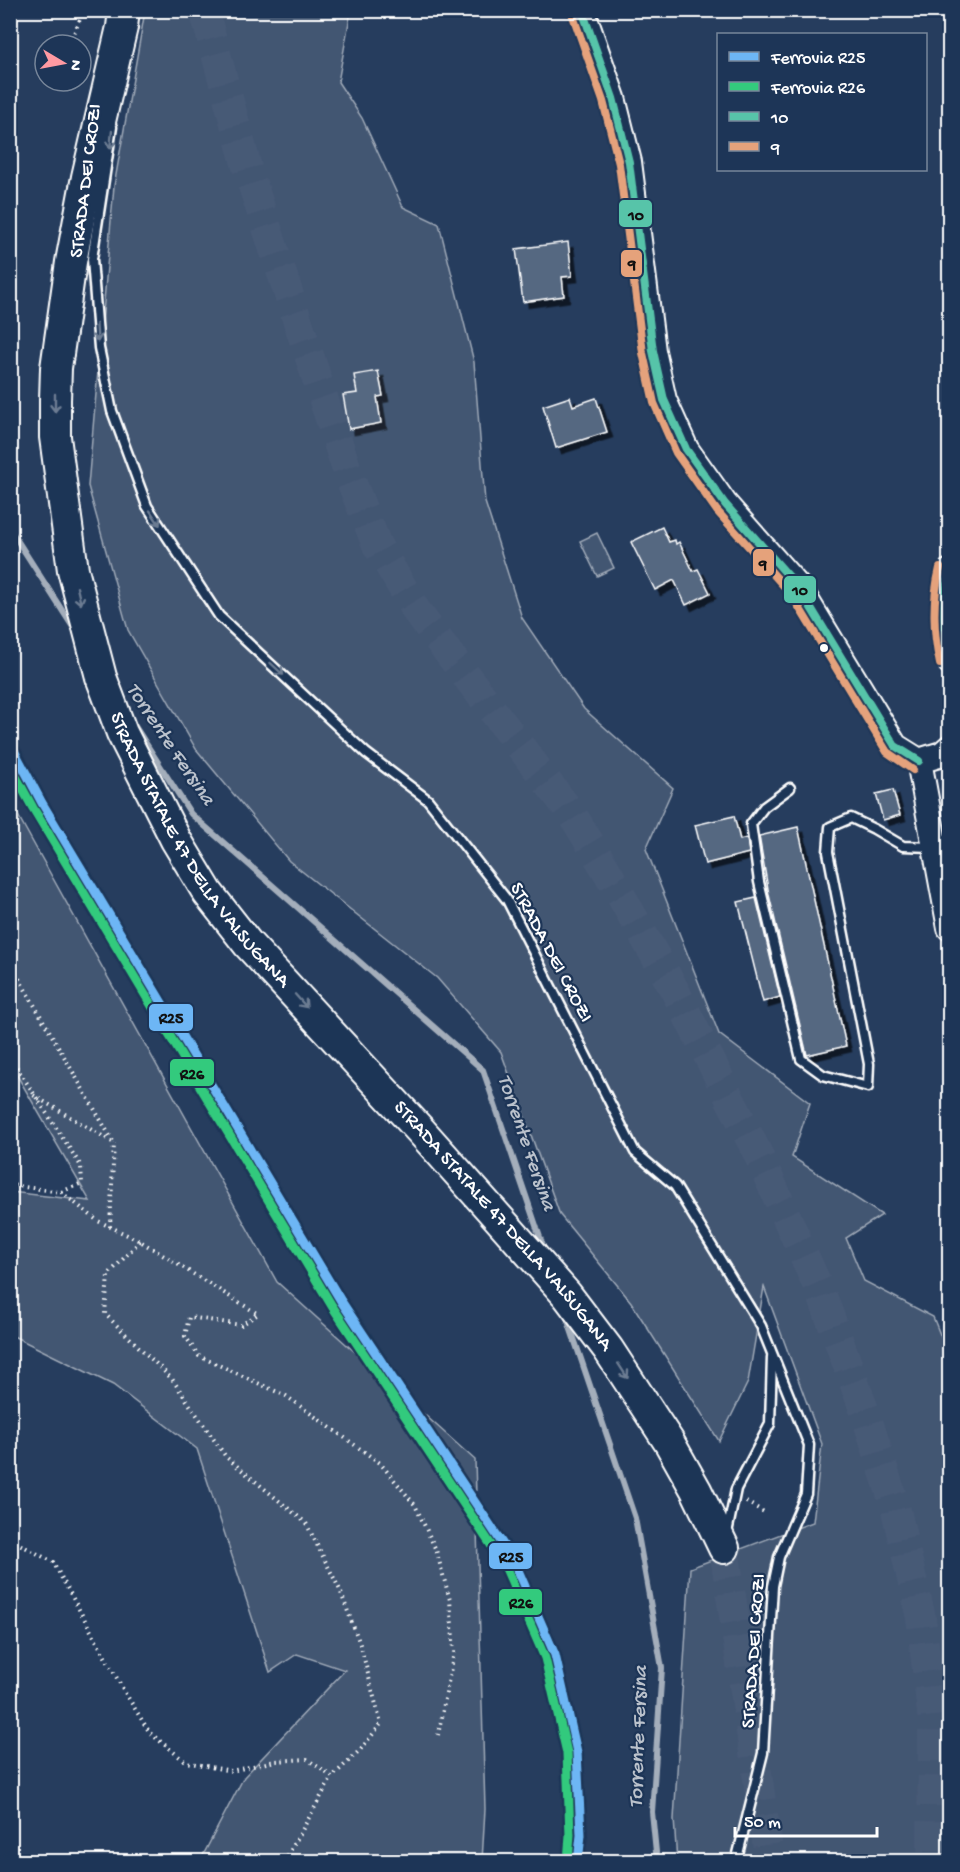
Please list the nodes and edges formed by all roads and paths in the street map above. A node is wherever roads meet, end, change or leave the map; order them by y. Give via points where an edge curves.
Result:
1 (84, 10) edge
2 (124, 10) edge
3 (582, 10) edge
4 (74, 33) edge
5 (114, 61) junction
6 (113, 106) dead end
7 (112, 117) dead end
8 (950, 571) edge
9 (950, 662) edge
10 (950, 747) edge
11 (919, 761) junction
12 (790, 788) dead end
13 (935, 847) junction
14 (950, 928) edge
15 (10, 963) edge
16 (10, 1058) edge
17 (33, 1095) junction
18 (114, 1143) junction
19 (10, 1185) edge
20 (61, 1192) junction
21 (110, 1227) junction
22 (140, 1241) junction
23 (772, 1354) junction
24 (734, 1496) junction
25 (766, 1513) dead end
26 (10, 1539) edge
27 (724, 1548) joint
28 (438, 1735) dead end
29 (332, 1777) junction
30 (284, 1862) edge
31 (736, 1862) edge

1 - 4 path
2 - 5 highway, STRADA STATALE 47 DELLA VALSUGANA
3 - 11 street via 613,98 626,152 653,351 664,400 686,449 725,504 799,588 895,746
5 - 6 lane, STRADA DEI CROZI
5 -> 27 highway, STRADA STATALE 47 DELLA VALSUGANA via 70,262 56,368 55,437 73,570 117,722 140,773 207,893 567,1295 669,1442
7 -> 23 lane, STRADA DEI CROZI via 112,140 92,259 99,348 112,411 147,506 219,616 366,753 428,800 507,900 635,1152 675,1186 762,1326
8 - 9 street via 943,624
10 - 11 street via 942,754
11 - 13 street
12 - 13 lane via 764,807 751,824 759,882 801,1059 824,1075 868,1087 869,1064 828,852 830,827 851,818 903,846
13 - 14 street
15 - 18 path
16 - 17 path
17 - 18 path
17 - 20 path via 81,1166 82,1183
18 - 21 path
19 - 20 path
20 - 21 path
21 - 22 path
22 - 28 path via 258,1314 242,1325 189,1317 185,1336 199,1356 286,1396 380,1463 415,1505 436,1550 450,1600 454,1652
22 - 29 path via 108,1275 105,1314 172,1379 226,1457 306,1522 340,1590 361,1647 381,1724
23 - 24 lane via 770,1424
23 - 31 lane, STRADA DEI CROZI via 809,1445 806,1494 779,1557 773,1586 763,1753
24 - 25 path
24 - 27 lane
26 - 29 path via 53,1562 150,1733 186,1762 231,1771 275,1761 307,1759
29 - 30 path

